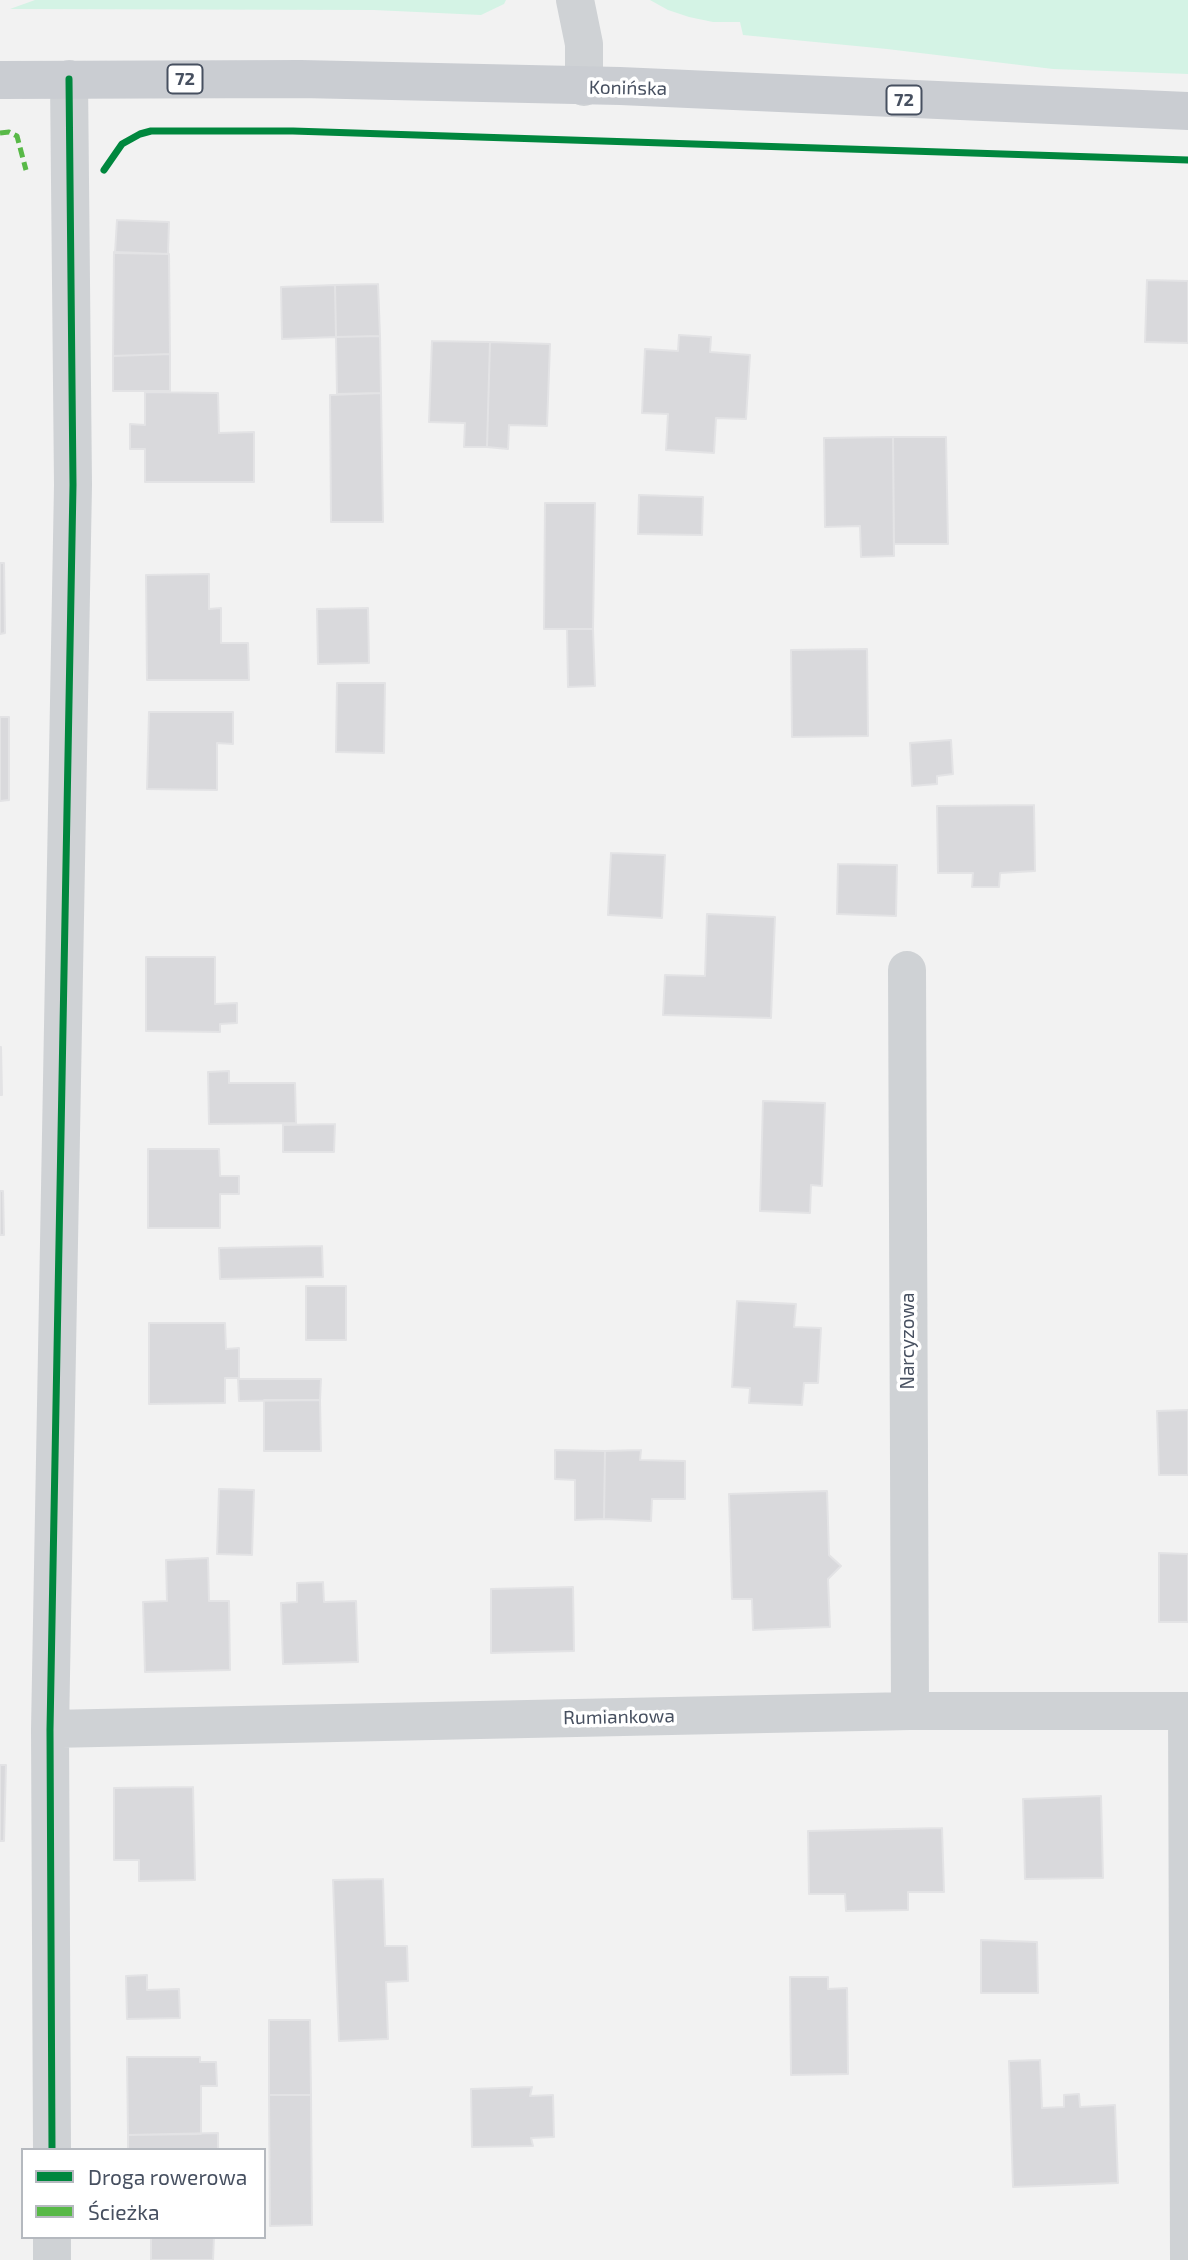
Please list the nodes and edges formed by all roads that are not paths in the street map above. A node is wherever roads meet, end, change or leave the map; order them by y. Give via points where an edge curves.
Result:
1 (575, 0) edge
2 (69, 79) junction
3 (0, 80) edge
4 (584, 87) junction
5 (1188, 111) edge
6 (907, 970) dead end
7 (910, 1711) junction
8 (1184, 1711) edge
9 (50, 1728) junction
10 (52, 2148) edge
11 (52, 2239) edge
12 (52, 2260) edge
13 (1183, 2260) edge

1 - 4 street via 584,44
2 - 3 main road, 72
2 - 4 main road, Konińska / 72 via 301,79
2 - 9 street via 73,485
4 - 5 main road, Konińska / 72
6 - 7 street, Narcyzowa
7 - 8 street, Rumiankowa
7 - 9 street, Rumiankowa
8 - 13 lane
9 - 10 street
11 - 12 street

